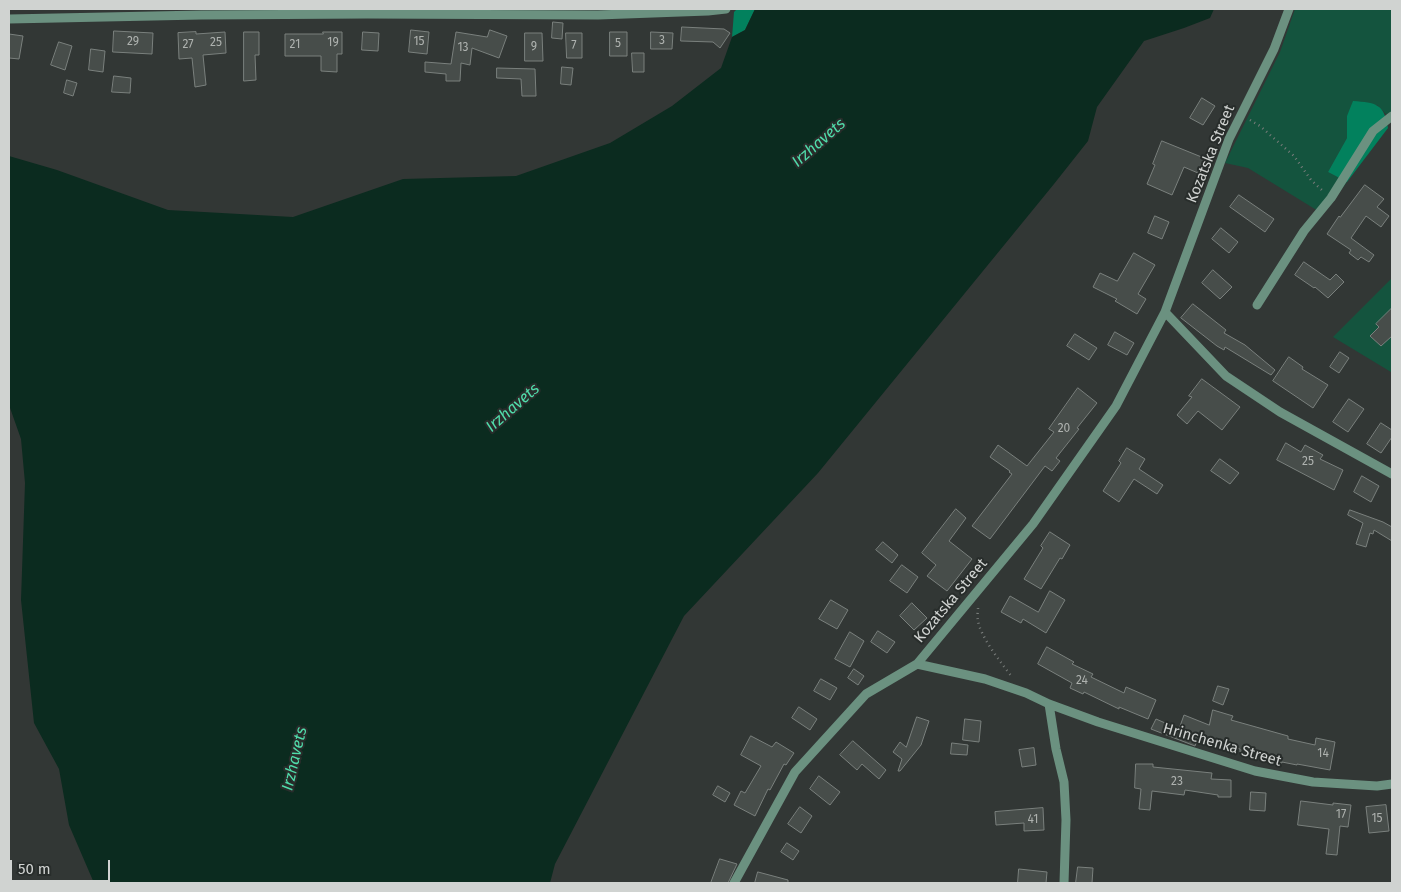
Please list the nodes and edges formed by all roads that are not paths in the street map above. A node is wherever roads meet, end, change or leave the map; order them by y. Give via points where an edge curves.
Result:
1 (726, 9) edge
2 (1289, 9) edge
3 (9, 19) edge
4 (1392, 116) edge
5 (1257, 304) dead end
6 (1165, 312) junction
7 (1392, 474) edge
8 (917, 664) junction
9 (1049, 704) junction
10 (1392, 784) edge
11 (734, 883) edge
12 (1064, 883) edge

1 - 3 street via 598,15 201,15
2 - 6 street, Kozatska Street via 1274,49 1229,139
4 - 5 street via 1373,131
6 - 7 street via 1226,376 1280,412
6 - 8 street, Kozatska Street via 1116,406 1033,524
8 - 9 street, Hrinchenka Street via 985,679
8 - 11 street, Kozatska Street via 866,694 795,772
9 - 10 street, Hrinchenka Street via 1255,771 1313,782
9 - 12 street via 1064,782

